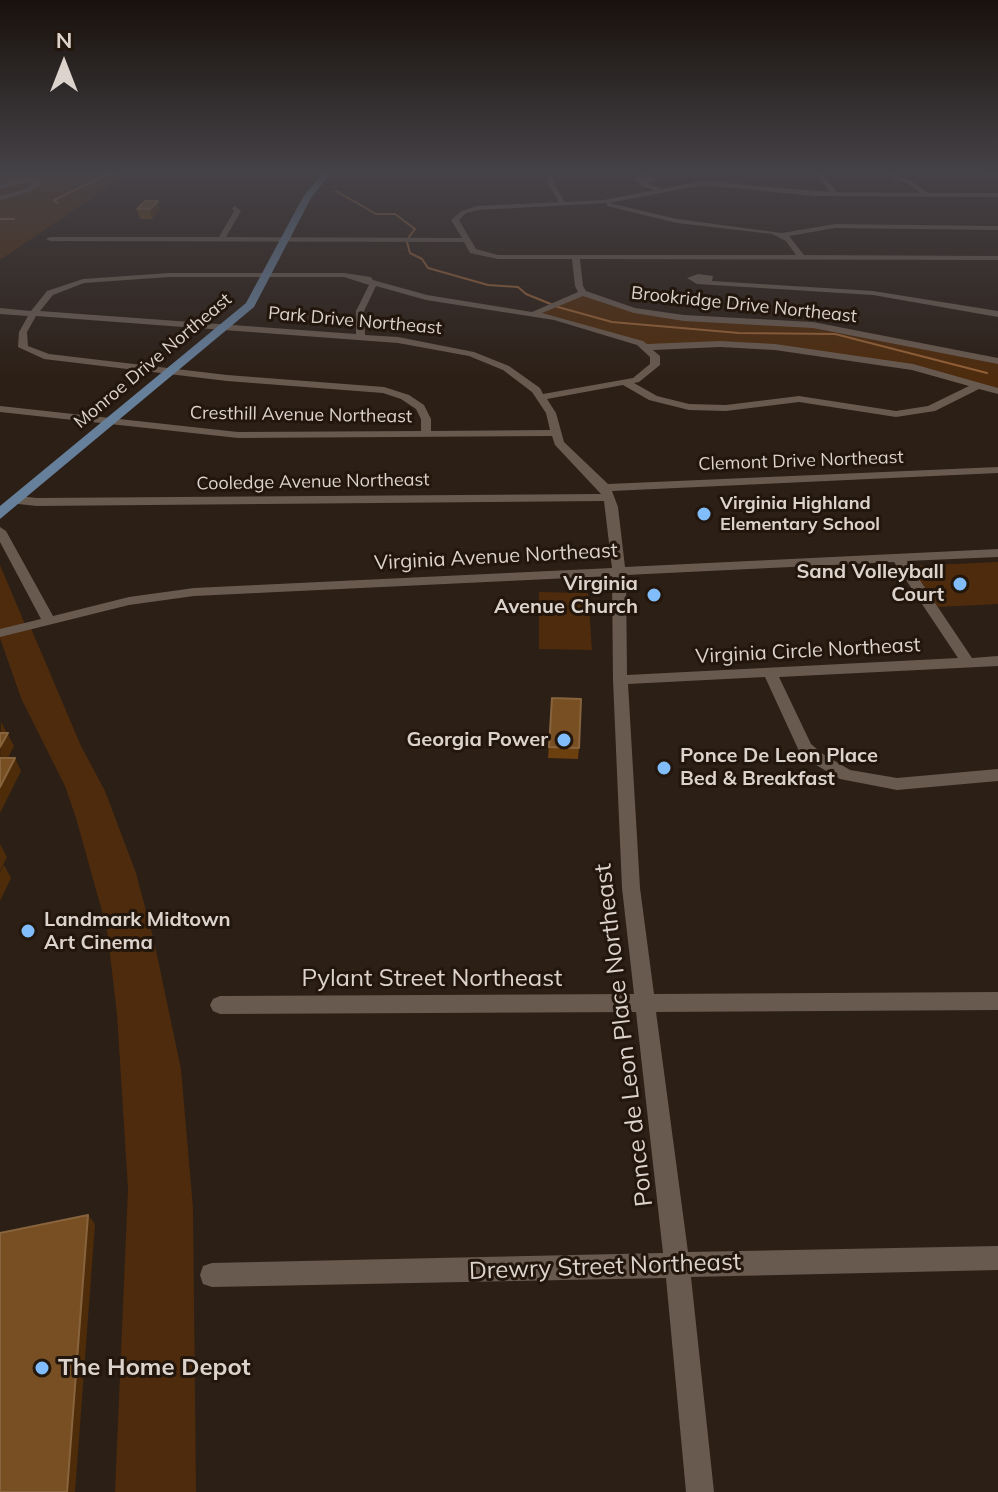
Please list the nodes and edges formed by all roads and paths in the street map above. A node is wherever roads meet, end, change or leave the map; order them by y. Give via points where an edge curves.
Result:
1 (284, 243) edge
2 (468, 243) edge
3 (789, 243) edge
4 (576, 258) junction
5 (694, 258) junction
6 (802, 258) junction
7 (998, 258) edge
8 (268, 274) junction
9 (368, 279) junction
10 (583, 293) junction
11 (0, 311) edge
12 (535, 313) junction
13 (33, 314) junction
14 (998, 314) edge
15 (223, 328) junction
16 (361, 338) junction
17 (647, 347) junction
18 (998, 361) edge
19 (171, 372) junction
20 (626, 383) junction
21 (976, 386) junction
22 (998, 391) edge
23 (542, 397) junction
24 (0, 409) edge
25 (111, 422) junction
26 (555, 433) junction
27 (426, 435) junction
28 (998, 470) edge
29 (607, 492) junction
30 (18, 500) junction
31 (0, 514) edge
32 (0, 531) edge
33 (998, 553) edge
34 (898, 558) junction
35 (619, 571) junction
36 (49, 620) junction
37 (0, 633) edge
38 (998, 661) edge
39 (968, 663) junction
40 (770, 673) junction
41 (620, 680) junction
42 (998, 775) edge
43 (998, 1001) edge
44 (220, 1005) dead end
45 (644, 1005) junction
46 (998, 1258) edge
47 (677, 1265) junction
48 (212, 1275) dead end
49 (700, 1492) edge

1 - 8 main road, Monroe Drive Northeast
2 - 4 street via 479,254 498,257
3 - 6 street
4 - 5 street
4 - 10 street
5 - 6 street
5 - 14 street via 703,279 873,293
6 - 7 street
8 - 9 street, Brookridge Drive Northeast
8 - 13 street, Brookridge Drive Northeast via 83,281 53,291
8 - 15 main road, Monroe Drive Northeast via 255,300
9 - 12 street, Brookridge Drive Northeast via 426,297
9 - 16 street via 373,285 360,311
10 - 12 street
10 - 18 street, Brookridge Drive Northeast via 665,316 813,325
11 - 13 street, Park Drive Northeast
12 - 17 street, Brookridge Drive Northeast
13 - 15 street, Park Drive Northeast
13 - 19 street via 21,341 30,353
15 - 16 street, Park Drive Northeast
15 - 19 main road, Monroe Drive Northeast
16 - 23 street, Park Drive Northeast via 471,354 514,373
17 - 20 street via 655,365
17 - 21 street, Brookridge Drive Northeast via 775,347 913,367
19 - 25 main road, Monroe Drive Northeast
19 - 27 street via 384,390 420,407
20 - 21 street via 653,398 689,407 799,399 896,414 931,409
20 - 23 street
21 - 22 street, Brookridge Drive Northeast
23 - 26 street
24 - 25 street, Cresthill Avenue Northeast
25 - 27 street, Cresthill Avenue Northeast via 227,435
25 - 30 main road, Monroe Drive Northeast
26 - 27 street, Cresthill Avenue Northeast
26 - 29 street via 566,453
28 - 29 street, Clemont Drive Northeast
29 - 30 street, Cooledge Avenue Northeast
29 - 35 street
30 - 31 main road, Monroe Drive Northeast
32 - 36 street
33 - 34 street, Virginia Avenue Northeast
34 - 35 street, Virginia Avenue Northeast
34 - 39 street
35 - 36 street, Virginia Avenue Northeast via 194,592
35 - 41 street, Ponce de Leon Place Northeast
36 - 37 street, Virginia Avenue Northeast
38 - 39 street, Virginia Circle Northeast
39 - 40 street, Virginia Circle Northeast
40 - 41 street, Virginia Circle Northeast
40 - 42 street via 805,747 846,775 897,784
41 - 45 street, Ponce de Leon Place Northeast via 630,874
43 - 45 street, Pylant Street Northeast
44 - 45 street, Pylant Street Northeast
45 - 47 street, Ponce de Leon Place Northeast
46 - 47 street, Drewry Street Northeast
47 - 48 street, Drewry Street Northeast
47 - 49 street, Ponce de Leon Place Northeast

